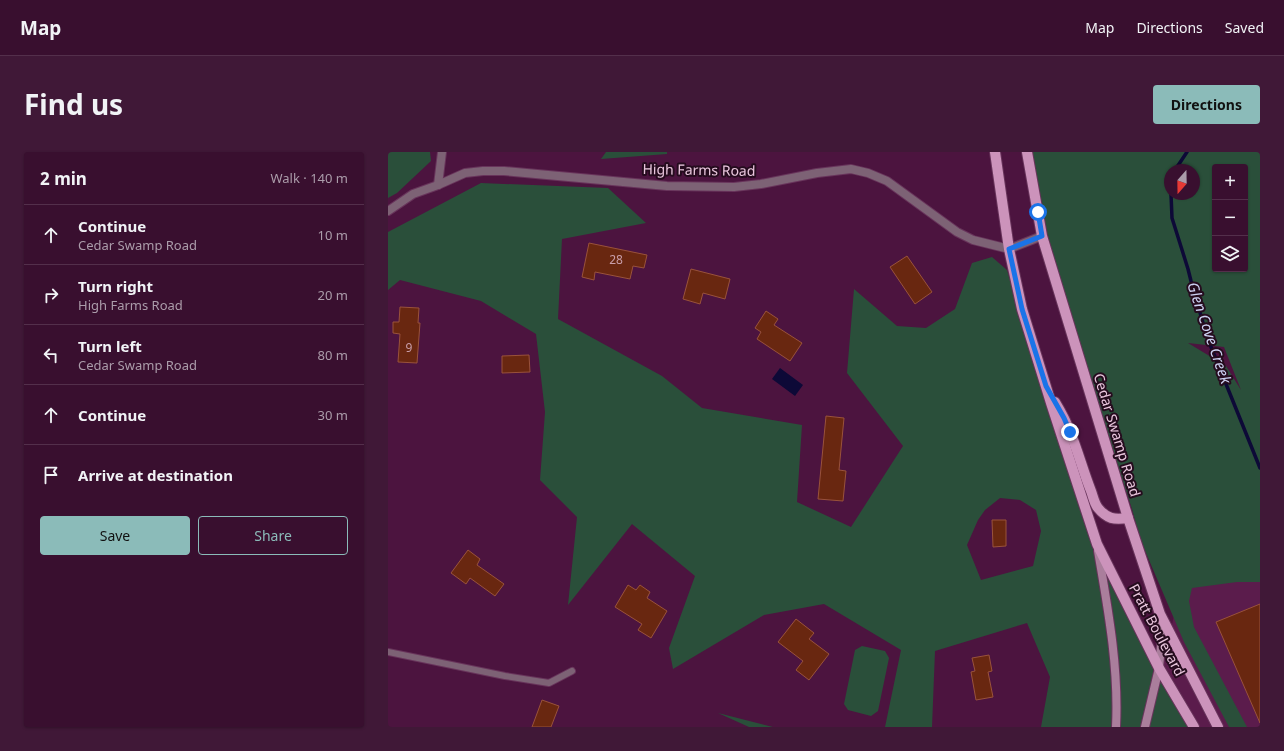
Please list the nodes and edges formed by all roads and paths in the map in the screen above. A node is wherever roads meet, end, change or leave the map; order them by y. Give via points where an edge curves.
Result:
1 (442, 152) edge
2 (994, 152) edge
3 (1027, 152) edge
4 (438, 185) junction
5 (388, 211) edge
6 (1042, 236) junction
7 (1009, 249) junction
8 (1046, 386) junction
9 (1128, 518) junction
10 (1097, 544) junction
11 (1160, 614) junction
12 (388, 652) edge
13 (1159, 668) junction
14 (572, 671) dead end
15 (1116, 727) edge
16 (1145, 727) edge
17 (1194, 727) edge
18 (1218, 727) edge

1 - 4 street
2 - 7 main road
3 - 6 main road, Cedar Swamp Road
4 - 5 street, High Farms Road via 413,194
4 - 7 street, High Farms Road via 465,174 504,171 667,186 734,187 851,170 868,173 887,181 957,232 973,240
6 - 7 street
6 - 9 main road, Cedar Swamp Road
7 - 8 main road via 1022,309
8 - 9 main road via 1070,432 1097,506 1112,519
8 - 10 main road
9 - 11 main road, Cedar Swamp Road
10 - 13 main road, Pratt Boulevard
10 - 15 main road via 1114,647
11 - 13 main road, Cedar Swamp Road
11 - 18 main road, Pratt Boulevard
12 - 14 lane via 549,683
13 - 16 main road, Cedar Swamp Road
13 - 17 main road, Pratt Boulevard

